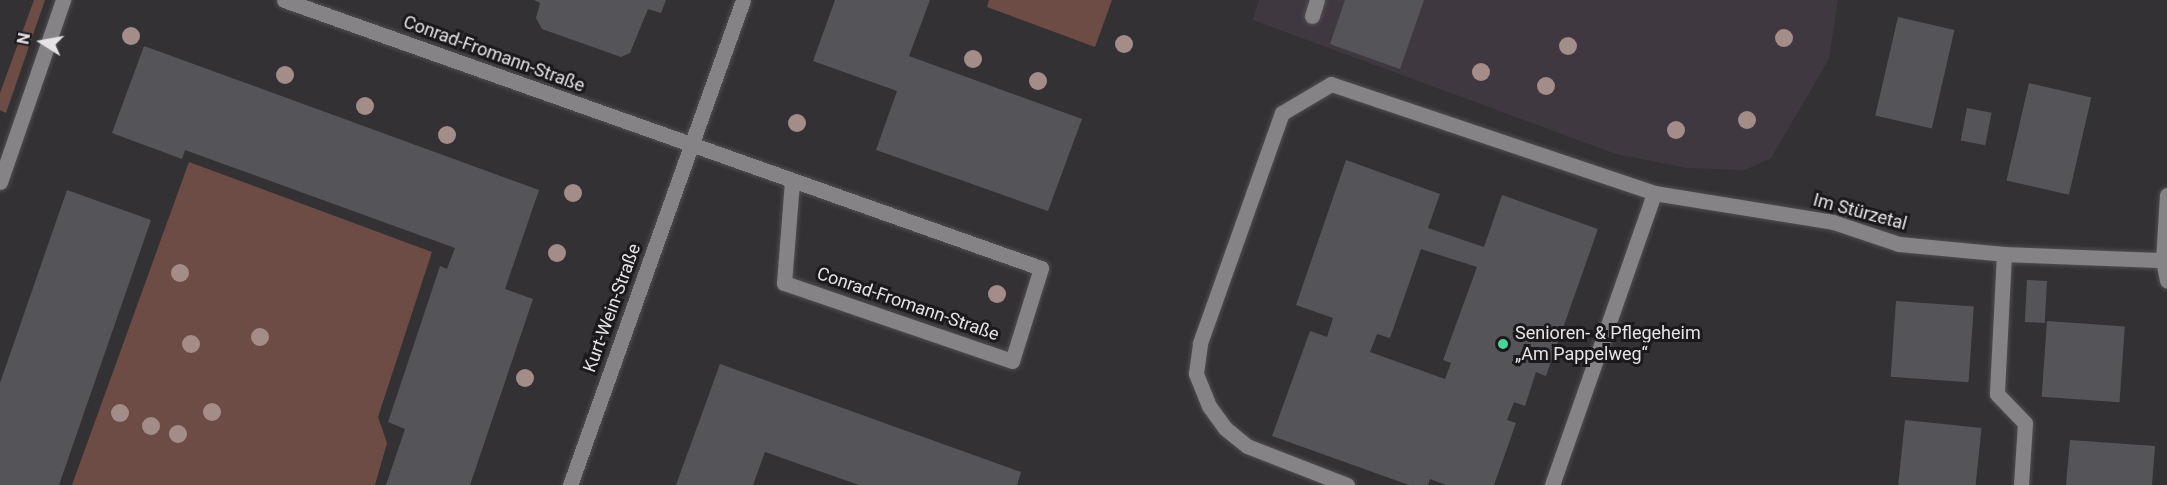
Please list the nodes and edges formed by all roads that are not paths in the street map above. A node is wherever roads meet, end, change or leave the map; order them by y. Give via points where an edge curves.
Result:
1 (63, 0) edge
2 (284, 0) edge
3 (743, 0) edge
4 (1317, 0) edge
5 (1312, 16) dead end
6 (692, 145) junction
7 (0, 182) edge
8 (792, 182) junction
9 (1654, 193) junction
10 (2167, 195) edge
11 (2004, 254) junction
12 (2163, 260) junction
13 (2167, 281) edge
14 (570, 485) edge
15 (1347, 485) edge
16 (1552, 485) edge
17 (2021, 485) edge

1 - 7 street
2 - 6 street, Conrad-Fromann-Straße
3 - 6 street
4 - 5 street
6 - 8 street, Conrad-Fromann-Straße
6 - 14 street, Kurt-Wein-Straße
8 - 8 street, Conrad-Fromann-Straße via 1041,268 1012,361 784,283
9 - 11 street, Im Stürzetal via 1833,222 1899,244
9 - 15 street, Im Stürzetal via 1331,84 1282,112 1200,344 1196,374 1209,406 1224,428 1247,446
9 - 16 street
10 - 12 street
11 - 12 street, Im Stürzetal
11 - 17 street via 1998,394 2025,423
12 - 13 street

